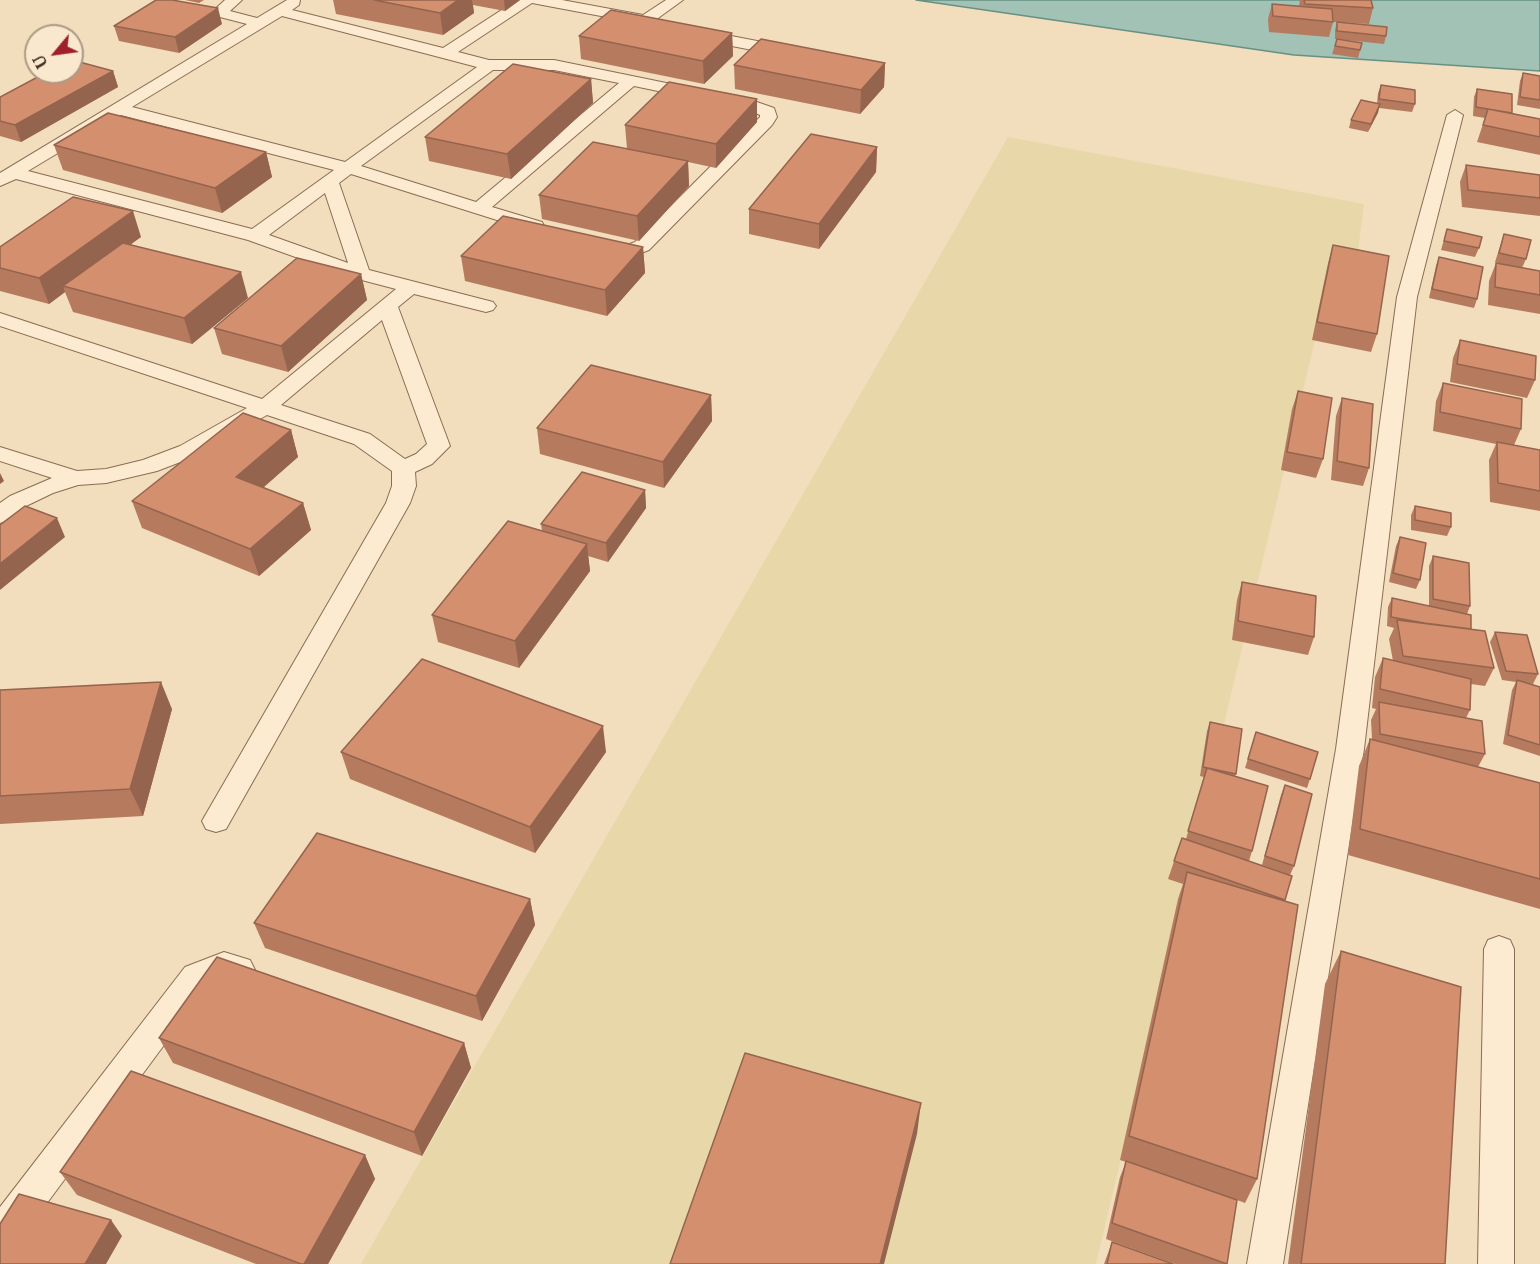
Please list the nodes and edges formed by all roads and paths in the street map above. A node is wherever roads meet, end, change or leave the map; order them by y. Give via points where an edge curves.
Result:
1 (235, 0) edge
2 (297, 0) edge
3 (527, 0) edge
4 (538, 0) edge
5 (676, 0) edge
6 (280, 11) junction
7 (646, 20) junction
8 (260, 23) junction
9 (445, 54) junction
10 (809, 56) edge
11 (489, 65) junction
12 (632, 80) junction
13 (119, 110) junction
14 (1455, 115) dead end
15 (348, 168) junction
16 (6, 177) edge
17 (330, 182) junction
18 (478, 209) junction
19 (558, 232) edge
20 (255, 236) junction
21 (592, 243) edge
22 (361, 274) junction
23 (410, 286) junction
24 (387, 305) junction
25 (486, 306) dead end
26 (0, 320) edge
27 (265, 407) junction
28 (0, 454) edge
29 (403, 468) junction
30 (76, 478) junction
31 (0, 515) edge
32 (216, 821) dead end
33 (1499, 949) dead end
34 (268, 979) edge
35 (0, 1236) edge
36 (1265, 1264) edge
37 (1496, 1264) edge

1 - 8 lane via 221,13
2 - 6 lane
3 - 9 lane
4 - 7 lane
5 - 7 lane
6 - 8 lane
6 - 9 lane
7 - 10 lane via 645,24 656,27
8 - 13 lane
9 - 11 lane
11 - 12 lane via 554,64
11 - 15 lane
12 - 18 lane
12 - 21 lane via 754,106 768,112 769,117 642,246 621,251
13 - 15 lane
13 - 16 lane
14 - 36 lane via 1407,297 1350,749
15 - 17 lane
15 - 18 lane
16 - 20 lane
17 - 20 lane
17 - 22 lane
18 - 19 lane
20 - 22 lane
22 - 23 lane
23 - 24 lane
23 - 25 lane
24 - 27 lane
24 - 29 lane via 439,446 424,459
26 - 27 lane
27 - 29 lane via 362,439
27 - 30 lane via 188,451 149,466
28 - 30 lane
29 - 32 lane via 404,486 398,503
30 - 31 lane via 27,497
33 - 37 lane
34 - 35 lane via 224,965 196,977

